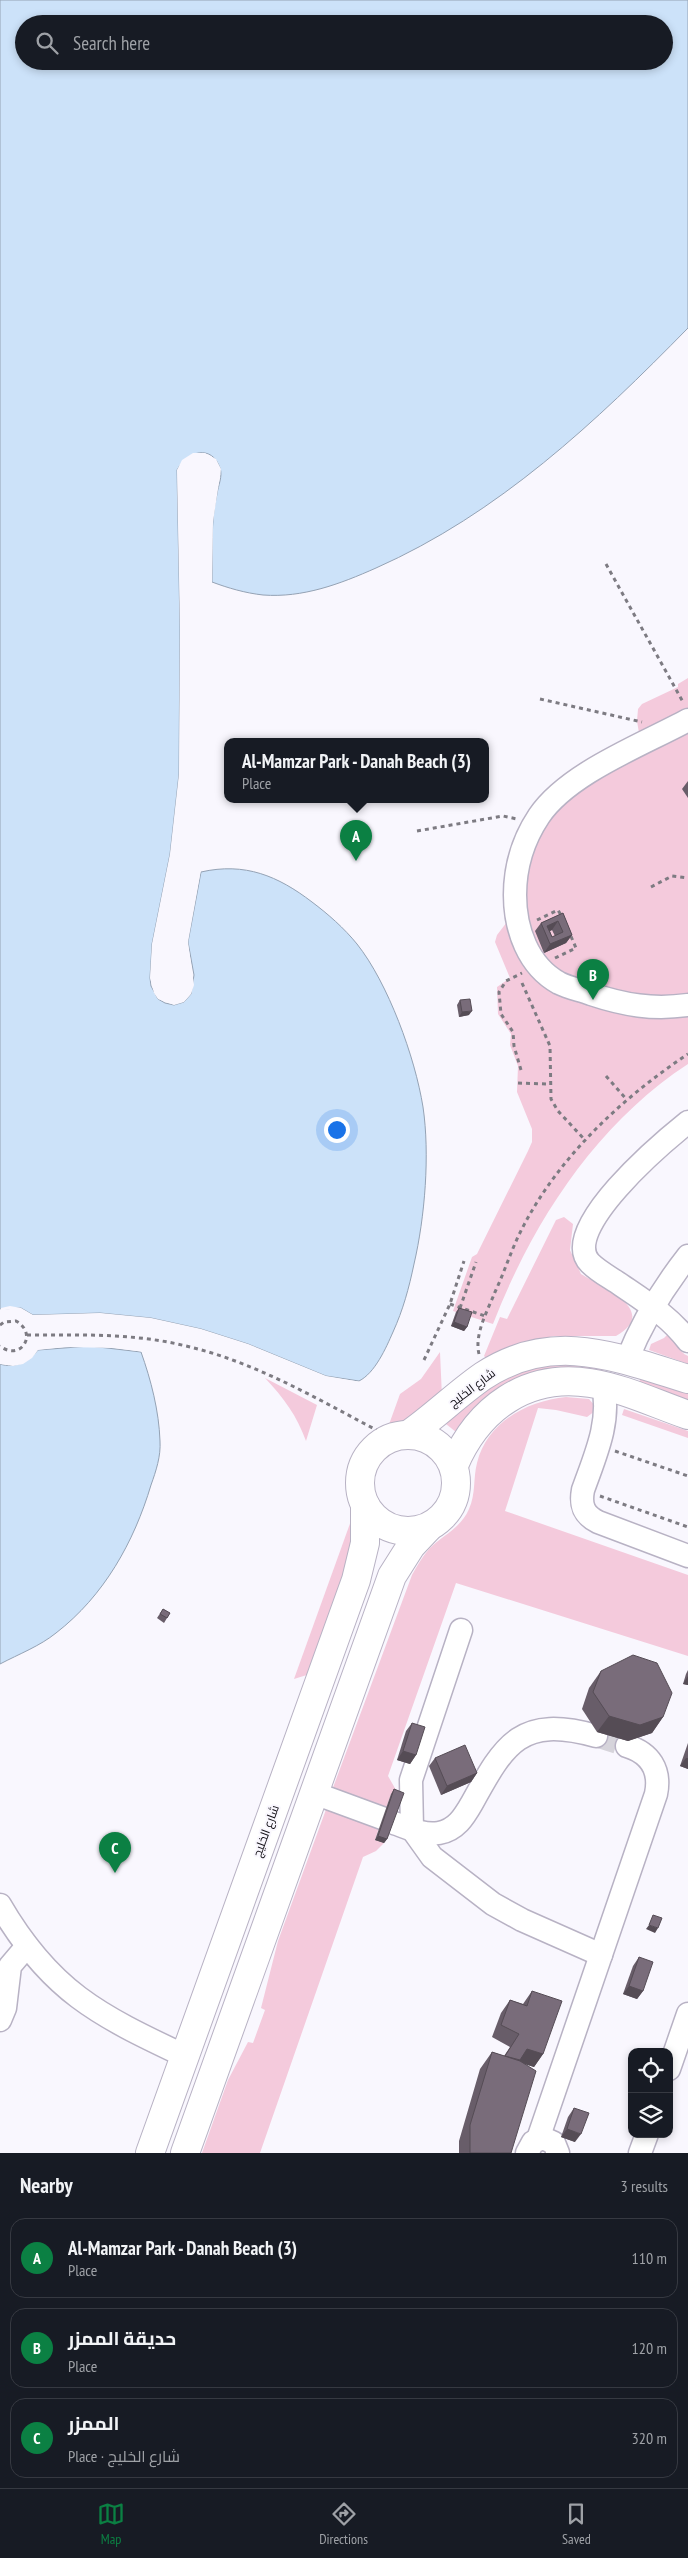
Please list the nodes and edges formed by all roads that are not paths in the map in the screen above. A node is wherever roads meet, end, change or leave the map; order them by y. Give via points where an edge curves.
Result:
1 (680, 725) edge
2 (688, 1004) edge
3 (688, 1122) edge
4 (688, 1256) edge
5 (653, 1306) junction
6 (688, 1341) edge
7 (627, 1360) junction
8 (688, 1379) edge
9 (610, 1388) junction
10 (688, 1415) edge
11 (400, 1436) junction
12 (454, 1465) junction
13 (365, 1505) junction
14 (428, 1528) junction
15 (688, 1556) edge
16 (461, 1630) dead end
17 (596, 1736) tunnel mouth
18 (627, 1746) tunnel mouth
19 (314, 1794) junction
20 (412, 1830) junction
21 (0, 1905) edge
22 (27, 1946) junction
23 (601, 1955) junction
24 (5, 1959) edge
25 (688, 2014) edge
26 (0, 2020) edge
27 (185, 2056) junction
28 (673, 2057) edge
29 (646, 2138) edge
30 (532, 2146) edge
31 (150, 2153) edge
32 (186, 2153) edge
33 (558, 2153) edge
34 (640, 2153) edge

1 - 2 street via 577,780 556,796 527,838 518,862 515,903 522,938 538,966 558,982 615,1002 655,1008
3 - 5 street via 646,1159 601,1208 583,1243 588,1261
4 - 5 street
5 - 6 street
5 - 7 street via 638,1331
7 - 8 main road, شارع الخليج
7 - 9 main road
7 - 11 main road, شارع الخليج via 604,1353 562,1350 521,1358 483,1376 439,1412
9 - 10 main road
9 - 12 main road via 555,1382 517,1394 478,1423 461,1447
9 - 15 street via 601,1435 583,1490 583,1510 590,1518
11 - 12 main road via 419,1436 436,1443
11 - 13 main road via 380,1444 363,1466 360,1486
12 - 14 main road via 457,1489 454,1502 448,1512
13 - 14 main road via 372,1516 392,1529 404,1532
13 - 27 main road, شارع الخليج via 365,1543 356,1580
14 - 19 main road via 411,1546 392,1576
16 - 20 street via 411,1780
17 - 20 street via 560,1728 522,1736 495,1762 462,1820 440,1833
18 - 23 street via 650,1760 655,1767 658,1785
19 - 20 street
19 - 32 main road
20 - 23 street via 432,1857 493,1904
21 - 22 street
22 - 24 street
22 - 27 street via 50,1973 82,2001 113,2022
23 - 30 street
24 - 26 street via 5,2008
25 - 28 street
27 - 31 main road, شارع الخليج
29 - 34 street
30 - 33 street via 549,2139

